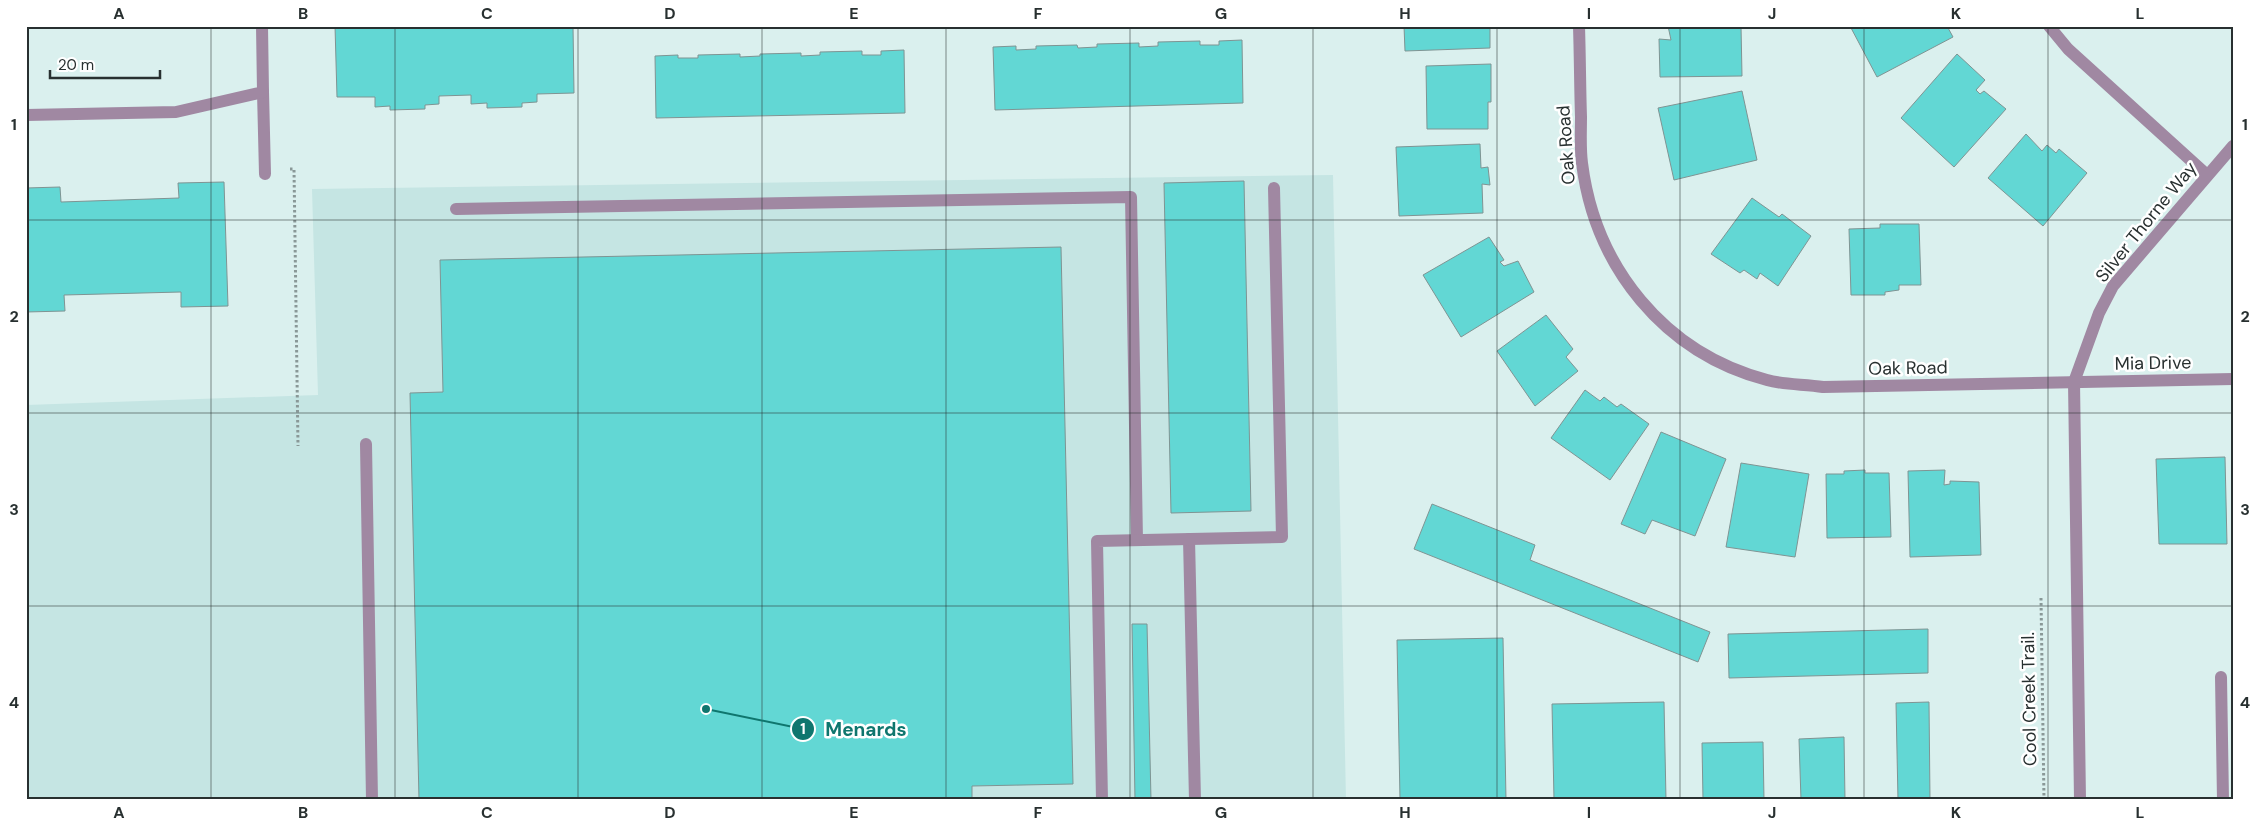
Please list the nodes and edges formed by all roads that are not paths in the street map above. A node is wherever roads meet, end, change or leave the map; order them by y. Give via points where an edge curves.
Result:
1 (262, 26) edge
2 (1579, 26) edge
3 (2049, 26) edge
4 (263, 92) junction
5 (26, 115) edge
6 (2233, 146) edge
7 (265, 171) road end
8 (2207, 175) junction
9 (1274, 188) dead end
10 (456, 209) dead end
11 (2233, 379) edge
12 (2074, 382) junction
13 (366, 444) dead end
14 (1189, 538) junction
15 (1137, 540) junction
16 (2221, 677) dead end
17 (372, 800) edge
18 (1102, 800) edge
19 (1195, 800) edge
20 (2080, 800) edge
21 (2223, 800) edge

1 - 4 street
2 - 12 street, Oak Road via 1582,162 1601,236 1622,278 1649,311 1683,342 1716,361 1767,380 1823,386
3 - 8 street via 2068,49
4 - 5 street via 176,112
4 - 7 street
6 - 8 street, Silver Thorne Way
8 - 12 street, Silver Thorne Way via 2112,286
9 - 14 street via 1282,537
10 - 15 street via 1131,197
11 - 12 street, Mia Drive
12 - 20 street
13 - 17 street
14 - 15 street
14 - 19 street
15 - 18 street via 1097,541
16 - 21 street

